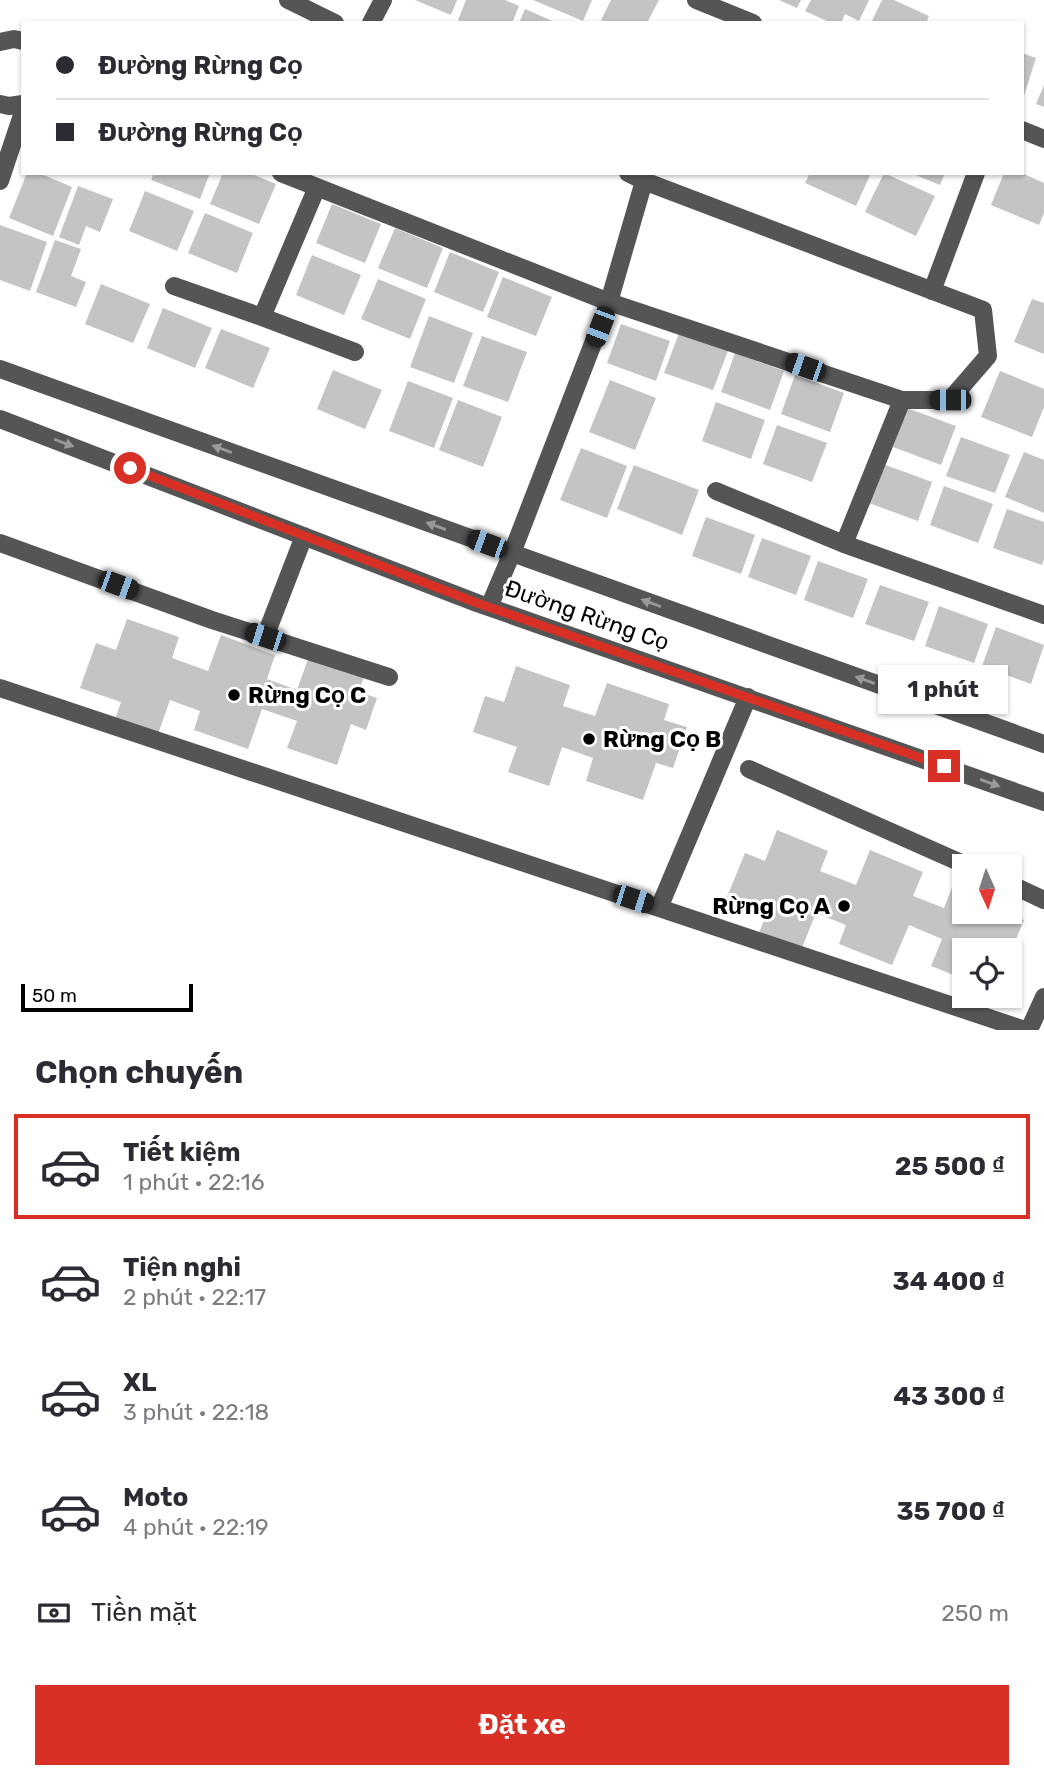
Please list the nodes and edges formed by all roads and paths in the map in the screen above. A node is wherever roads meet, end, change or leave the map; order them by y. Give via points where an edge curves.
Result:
1 (288, 0) edge
2 (383, 0) edge
3 (695, 0) edge
4 (331, 21) edge
5 (372, 21) edge
6 (748, 21) edge
7 (21, 41) edge
8 (0, 42) edge
9 (0, 104) edge
10 (21, 104) edge
11 (21, 118) edge
12 (1024, 131) edge
13 (1044, 139) edge
14 (286, 175) edge
15 (975, 175) edge
16 (636, 177) edge
17 (0, 181) edge
18 (317, 187) junction
19 (174, 286) dead end
20 (932, 291) junction
21 (610, 302) junction
22 (262, 317) junction
23 (355, 352) dead end
24 (0, 369) edge
25 (902, 400) junction
26 (0, 419) edge
27 (716, 491) dead end
28 (304, 536) junction
29 (0, 543) edge
30 (844, 544) junction
31 (512, 553) junction
32 (489, 607) junction
33 (1044, 615) edge
34 (265, 637) junction
35 (389, 677) dead end
36 (0, 688) edge
37 (748, 697) junction
38 (1044, 744) edge
39 (749, 769) dead end
40 (1044, 802) edge
41 (952, 859) edge
42 (1022, 890) edge
43 (1044, 900) edge
44 (659, 908) junction
45 (1044, 997) edge
46 (1027, 1030) edge

1 - 4 street
2 - 5 street
3 - 6 street
7 - 8 street
9 - 10 street
11 - 17 street
12 - 13 street
14 - 18 street
15 - 20 street
16 - 20 street
16 - 21 street
18 - 21 street
18 - 22 street
19 - 22 street
20 - 25 street via 983,310 988,356 950,400
21 - 25 street
21 - 31 street
22 - 23 street
31 -> 24 street, Đường Rừng Cọ
25 - 30 street
26 -> 28 street, Đường Rừng Cọ
27 - 30 street
28 - 32 street, Đường Rừng Cọ
28 - 34 street
29 - 34 street
30 - 33 street
31 - 32 street
38 -> 31 street, Đường Rừng Cọ
32 - 37 street, Đường Rừng Cọ
34 - 35 street
36 - 44 street
37 -> 40 street, Đường Rừng Cọ
37 - 44 street
39 - 41 street
42 - 43 street
44 - 46 street
45 - 46 street

